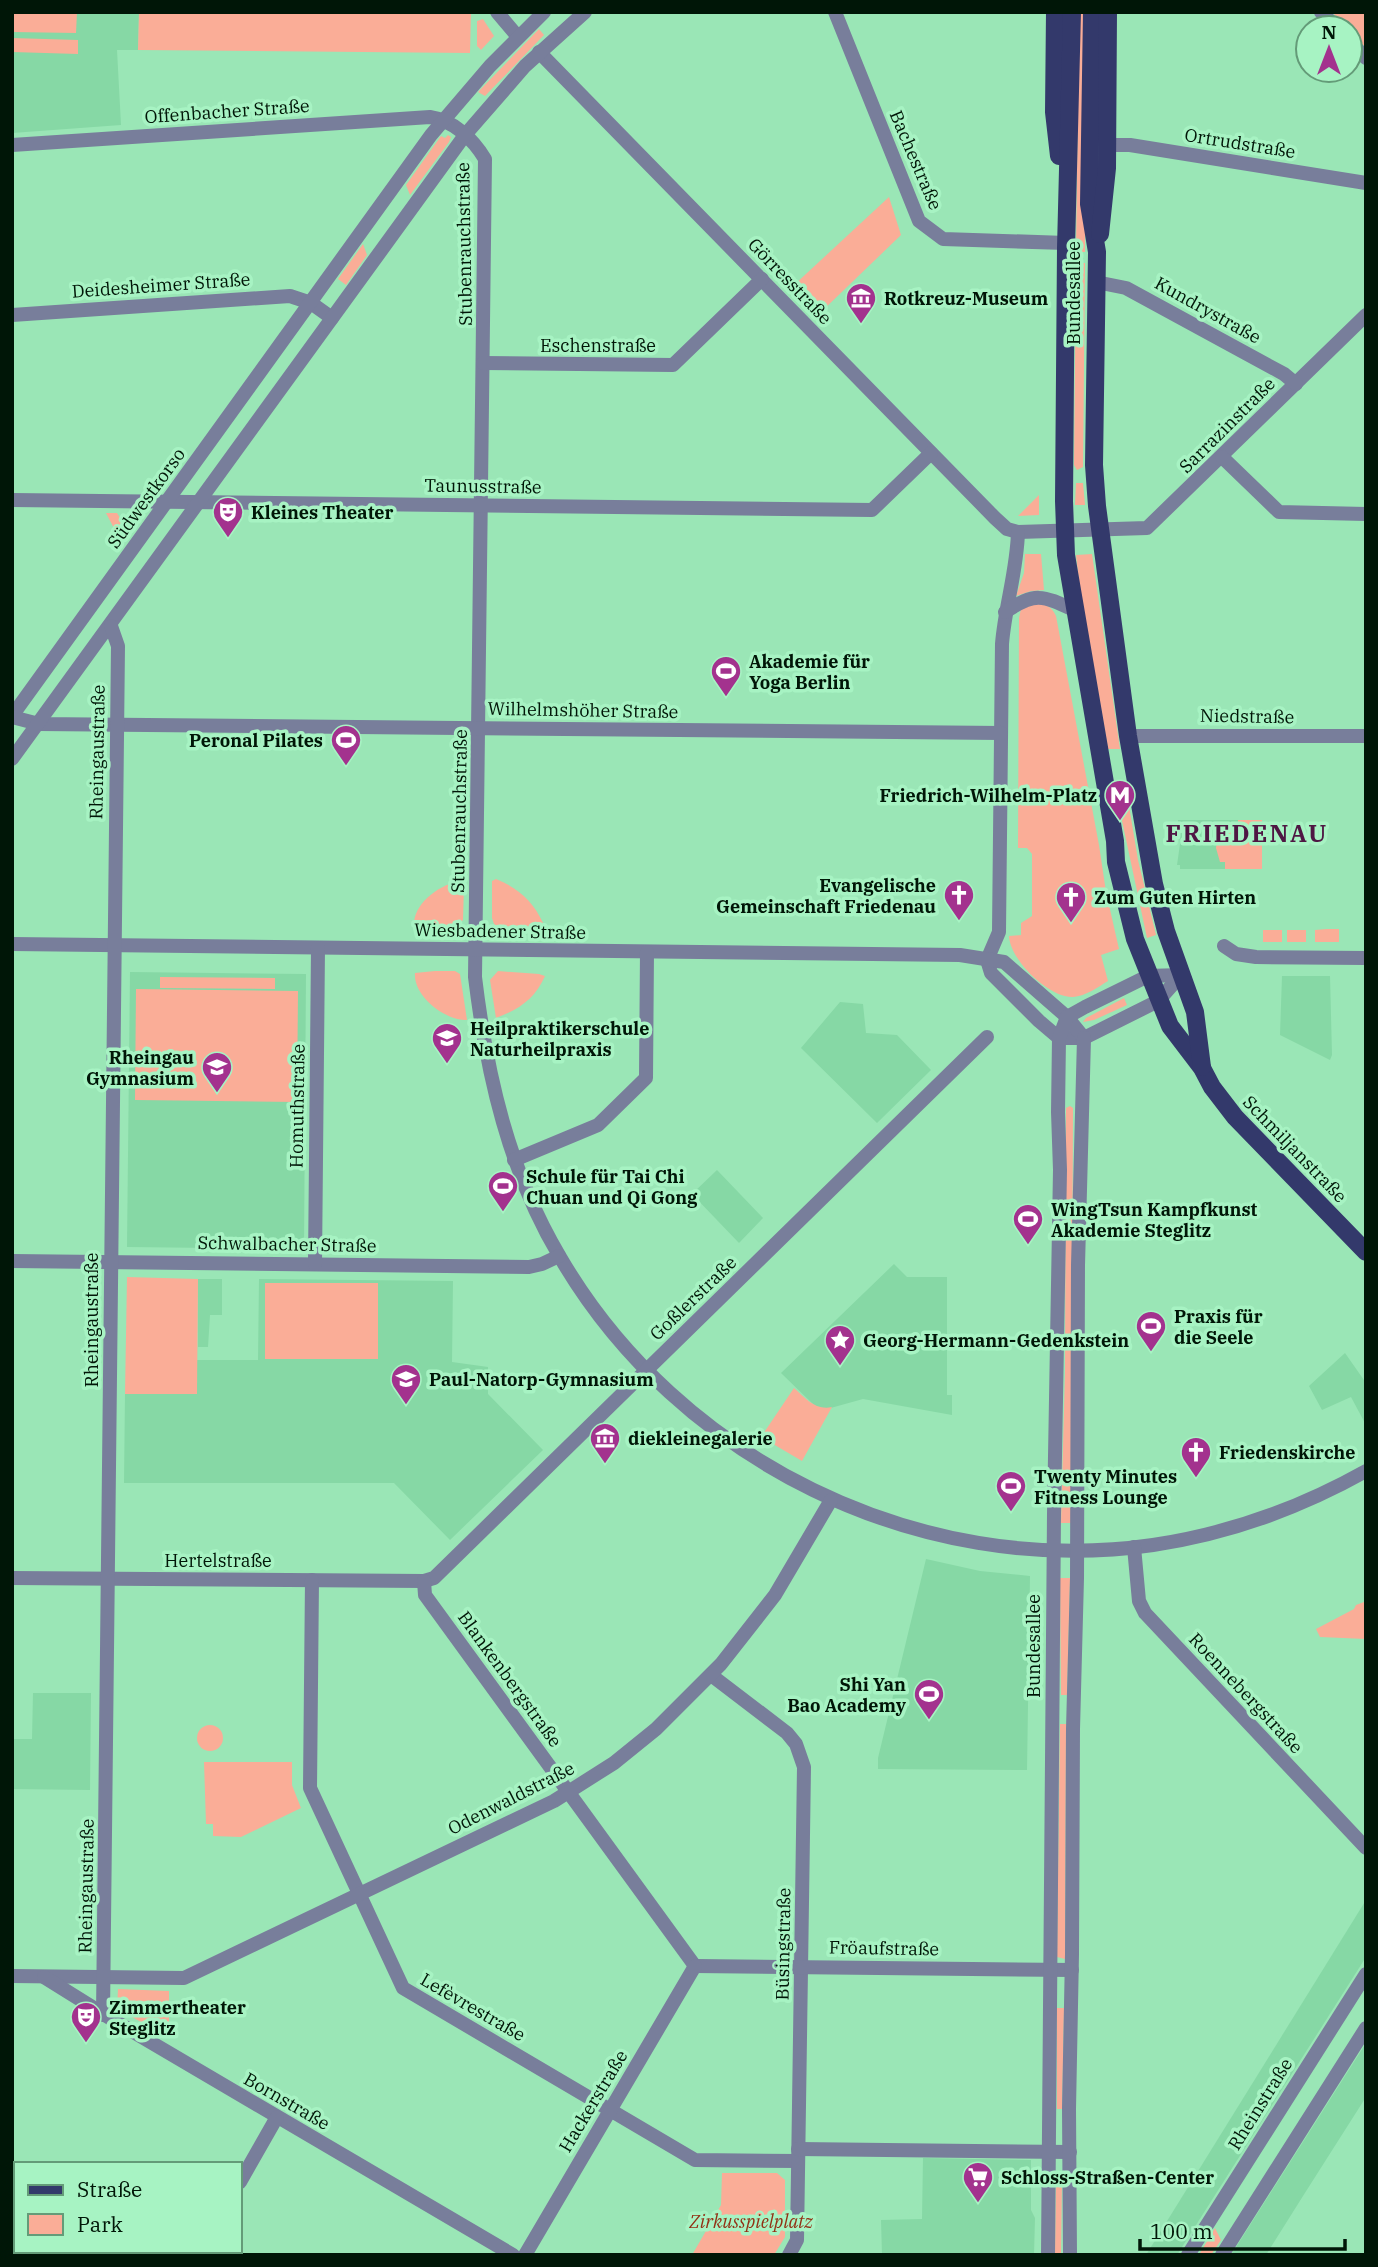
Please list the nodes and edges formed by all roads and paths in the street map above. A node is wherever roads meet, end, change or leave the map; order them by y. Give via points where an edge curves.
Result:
1 (497, 12) edge
2 (544, 12) edge
3 (585, 12) edge
4 (835, 12) edge
5 (1055, 12) edge
6 (1072, 12) edge
7 (1092, 12) edge
8 (1108, 12) edge
9 (518, 37) junction
10 (539, 52) junction
11 (444, 119) junction
12 (465, 135) junction
13 (12, 145) edge
14 (1108, 145) junction
15 (1068, 181) junction
16 (1366, 183) edge
17 (1066, 243) junction
18 (1097, 252) junction
19 (762, 279) junction
20 (1096, 282) junction
21 (311, 303) junction
22 (1366, 314) edge
23 (12, 315) edge
24 (332, 318) junction
25 (483, 363) junction
26 (1296, 383) junction
27 (931, 453) junction
28 (1222, 457) junction
29 (1094, 476) junction
30 (1064, 477) junction
31 (12, 500) edge
32 (167, 501) junction
33 (200, 501) junction
34 (482, 505) junction
35 (1366, 514) edge
36 (1100, 531) junction
37 (1018, 532) junction
38 (1065, 532) junction
39 (1074, 610) junction
40 (1005, 612) junction
41 (111, 626) junction
42 (12, 716) edge
43 (39, 724) junction
44 (116, 725) junction
45 (479, 728) junction
46 (1001, 733) junction
47 (1128, 736) junction
48 (1366, 736) edge
49 (12, 759) edge
50 (12, 944) edge
51 (114, 945) junction
52 (1224, 946) dead end
53 (318, 948) junction
54 (477, 950) junction
55 (647, 951) junction
56 (1366, 958) edge
57 (987, 960) junction
58 (1181, 975) junction
59 (1148, 976) junction
60 (1158, 1000) junction
61 (1068, 1017) junction
62 (987, 1037) dead end
63 (1059, 1038) junction
64 (1084, 1038) junction
65 (1202, 1068) junction
66 (514, 1160) junction
67 (1366, 1252) edge
68 (559, 1256) junction
69 (12, 1261) edge
70 (111, 1262) junction
71 (315, 1264) junction
72 (646, 1371) junction
73 (1366, 1471) edge
74 (831, 1500) junction
75 (1134, 1547) junction
76 (1054, 1549) junction
77 (1077, 1549) junction
78 (12, 1578) edge
79 (108, 1579) junction
80 (312, 1580) junction
81 (424, 1581) junction
82 (710, 1675) junction
83 (568, 1793) junction
84 (1366, 1848) edge
85 (359, 1894) junction
86 (695, 1966) junction
87 (803, 1967) junction
88 (1050, 1970) junction
89 (1072, 1970) junction
90 (1366, 1974) edge
91 (12, 1976) edge
92 (44, 1977) junction
93 (104, 1977) junction
94 (103, 2015) junction
95 (1366, 2028) edge
96 (610, 2110) junction
97 (277, 2117) junction
98 (1050, 2152) junction
99 (1070, 2152) junction
100 (798, 2155) junction
101 (242, 2178) edge
102 (513, 2255) edge
103 (525, 2255) edge
104 (789, 2255) edge
105 (1048, 2255) edge
106 (1070, 2255) edge
107 (1188, 2255) edge
108 (1222, 2255) edge

1 - 9 street
2 - 9 street, Südwestkorso
3 - 10 street
4 - 17 street, Bachestraße via 919,221 943,239
5 - 15 main road via 1054,112 1059,159
6 - 15 main road, Bundesallee
7 - 18 main road, Bundesallee via 1089,204
8 - 14 main road
9 - 11 street, Südwestkorso
10 - 12 street
10 - 19 street, Görresstraße
11 - 12 street
11 - 13 street, Offenbacher Straße
11 - 21 street, Südwestkorso
12 - 24 street
12 - 25 street, Stubenrauchstraße via 485,159
14 - 16 street, Ortrudstraße
14 - 18 main road
15 - 17 main road, Bundesallee
17 - 30 main road, Bundesallee
18 - 20 main road, Bundesallee
19 - 25 street, Eschenstraße via 673,365
19 - 27 street, Görresstraße
20 - 26 street, Kundrystraße via 1126,288
20 - 29 main road, Bundesallee
21 - 23 street, Deidesheimer Straße via 290,296
21 - 24 street
21 - 32 street, Südwestkorso
22 - 26 street, Sarrazinstraße
24 - 33 street
25 - 34 street, Stubenrauchstraße
26 - 28 street, Sarrazinstraße
27 - 34 street, Taunusstraße via 872,510
27 - 37 street, Görresstraße via 997,521
28 - 35 street via 1279,512
28 - 36 street, Sarrazinstraße via 1147,528
29 - 30 main road
29 - 36 main road, Bundesallee
30 - 38 main road, Bundesallee
31 - 32 street, Taunusstraße
32 - 33 street, Taunusstraße
32 - 42 street, Südwestkorso
33 - 34 street, Taunusstraße
33 - 41 street
34 - 45 street, Stubenrauchstraße
36 - 38 street, Sarrazinstraße
36 - 47 main road
37 - 38 street
37 - 40 street
38 - 39 main road
39 - 40 street via 1034,597
39 - 59 main road via 1116,862
40 - 46 street
41 - 43 street
41 - 44 street, Rheingaustraße via 118,646
42 - 43 street, Südwestkorso
43 - 44 street, Wilhelmshöher Straße
43 - 49 street
44 - 45 street, Wilhelmshöher Straße
44 - 51 street, Rheingaustraße
45 - 46 street, Wilhelmshöher Straße
45 - 54 street, Stubenrauchstraße
46 - 57 street via 999,932
47 - 48 street, Niedstraße
47 - 58 main road via 1154,884
50 - 51 street, Wiesbadener Straße
51 - 53 street, Wiesbadener Straße
51 - 70 street, Rheingaustraße
52 - 56 street via 1236,954 1256,957
53 - 54 street, Wiesbadener Straße
53 - 71 street, Homuthstraße
54 - 55 street, Wiesbadener Straße
54 - 66 street, Stubenrauchstraße via 475,978 482,1030
55 - 57 street, Wiesbadener Straße via 960,955
55 - 66 street via 646,1077 598,1125
57 - 61 street via 1004,962
57 - 63 street via 991,973
58 - 59 street
58 - 60 street
58 - 65 main road, Schmiljanstraße via 1195,1012
59 - 60 main road
59 - 61 street
60 - 64 street
60 - 65 main road, Schmiljanstraße via 1173,1030
61 - 63 street
61 - 64 street
62 - 72 street, Goßlerstraße
63 - 64 street
63 - 76 street, Bundesallee
64 - 77 street
65 - 67 main road, Schmiljanstraße via 1235,1117
66 - 68 street, Stubenrauchstraße
68 - 71 street, Schwalbacher Straße via 529,1266
68 - 72 street, Stubenrauchstraße via 610,1330
69 - 70 street, Schwalbacher Straße
70 - 71 street, Schwalbacher Straße
70 - 79 street, Rheingaustraße
72 - 74 street, Stubenrauchstraße via 729,1442
72 - 81 street, Goßlerstraße via 434,1578
73 - 75 street, Stubenrauchstraße via 1268,1516 1200,1536
74 - 76 street, Stubenrauchstraße via 952,1538
74 - 82 street, Odenwaldstraße via 775,1595
75 - 77 street, Stubenrauchstraße
75 - 84 street, Roennebergstraße via 1139,1601 1145,1613
76 - 77 street, Stubenrauchstraße
76 - 88 street, Bundesallee
77 - 89 street
78 - 79 street, Hertelstraße
79 - 80 street, Hertelstraße
79 - 93 street, Rheingaustraße
80 - 81 street, Hertelstraße
80 - 85 street, Lefèvrestraße via 310,1788
81 - 83 street, Blankenbergstraße via 425,1595
82 - 83 street, Odenwaldstraße via 614,1763
82 - 87 street, Büsingstraße via 787,1733 801,1756
83 - 85 street, Odenwaldstraße
83 - 86 street, Blankenbergstraße
85 - 93 street, Odenwaldstraße via 184,1978
85 - 96 street, Lefèvrestraße via 403,1988
86 - 87 street, Fröaufstraße
86 - 96 street, Hackerstraße
87 - 88 street, Fröaufstraße
87 - 100 street, Büsingstraße
88 - 89 street, Fröaufstraße
88 - 98 street, Bundesallee
89 - 99 street
90 - 107 street, Rheinstraße
91 - 92 street, Odenwaldstraße
92 - 93 street, Odenwaldstraße
92 - 94 street, Bornstraße
93 - 94 street, Rheingaustraße
94 - 97 street, Bornstraße
95 - 108 street
96 - 100 street, Lefèvrestraße via 695,2160
96 - 103 street, Hackerstraße
97 - 101 street
97 - 102 street, Bornstraße
98 - 99 street, Lefèvrestraße
98 - 100 street, Lefèvrestraße
98 - 105 street, Bundesallee
99 - 106 street
100 - 104 street, Büsingstraße via 797,2240

